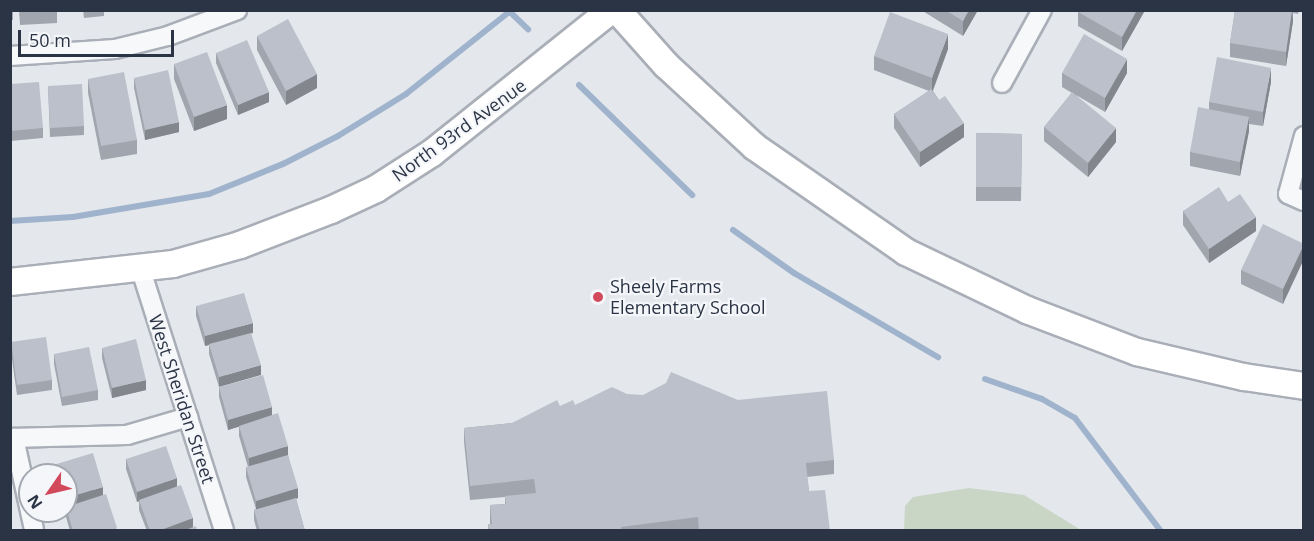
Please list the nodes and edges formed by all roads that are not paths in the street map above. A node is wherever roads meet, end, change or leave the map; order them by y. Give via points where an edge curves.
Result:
1 (237, 10) edge
2 (612, 10) edge
3 (617, 10) edge
4 (1042, 10) edge
5 (10, 56) edge
6 (1002, 83) dead end
7 (1304, 136) edge
8 (1296, 197) edge
9 (140, 267) junction
10 (10, 282) edge
11 (1303, 386) edge
12 (188, 417) junction
13 (12, 438) edge
14 (34, 531) edge
15 (224, 531) edge

1 - 5 street via 168,36 115,49
2 - 9 street, North 93rd Avenue via 489,111 376,189 289,229 173,264
3 - 11 street via 666,65 755,147 906,252 1027,310 1137,352
4 - 6 street
7 - 8 street
9 - 10 street, North 93rd Avenue
9 - 12 street, West Sheridan Street
12 - 13 street via 127,435
12 - 15 street, West Sheridan Street
13 - 14 street

